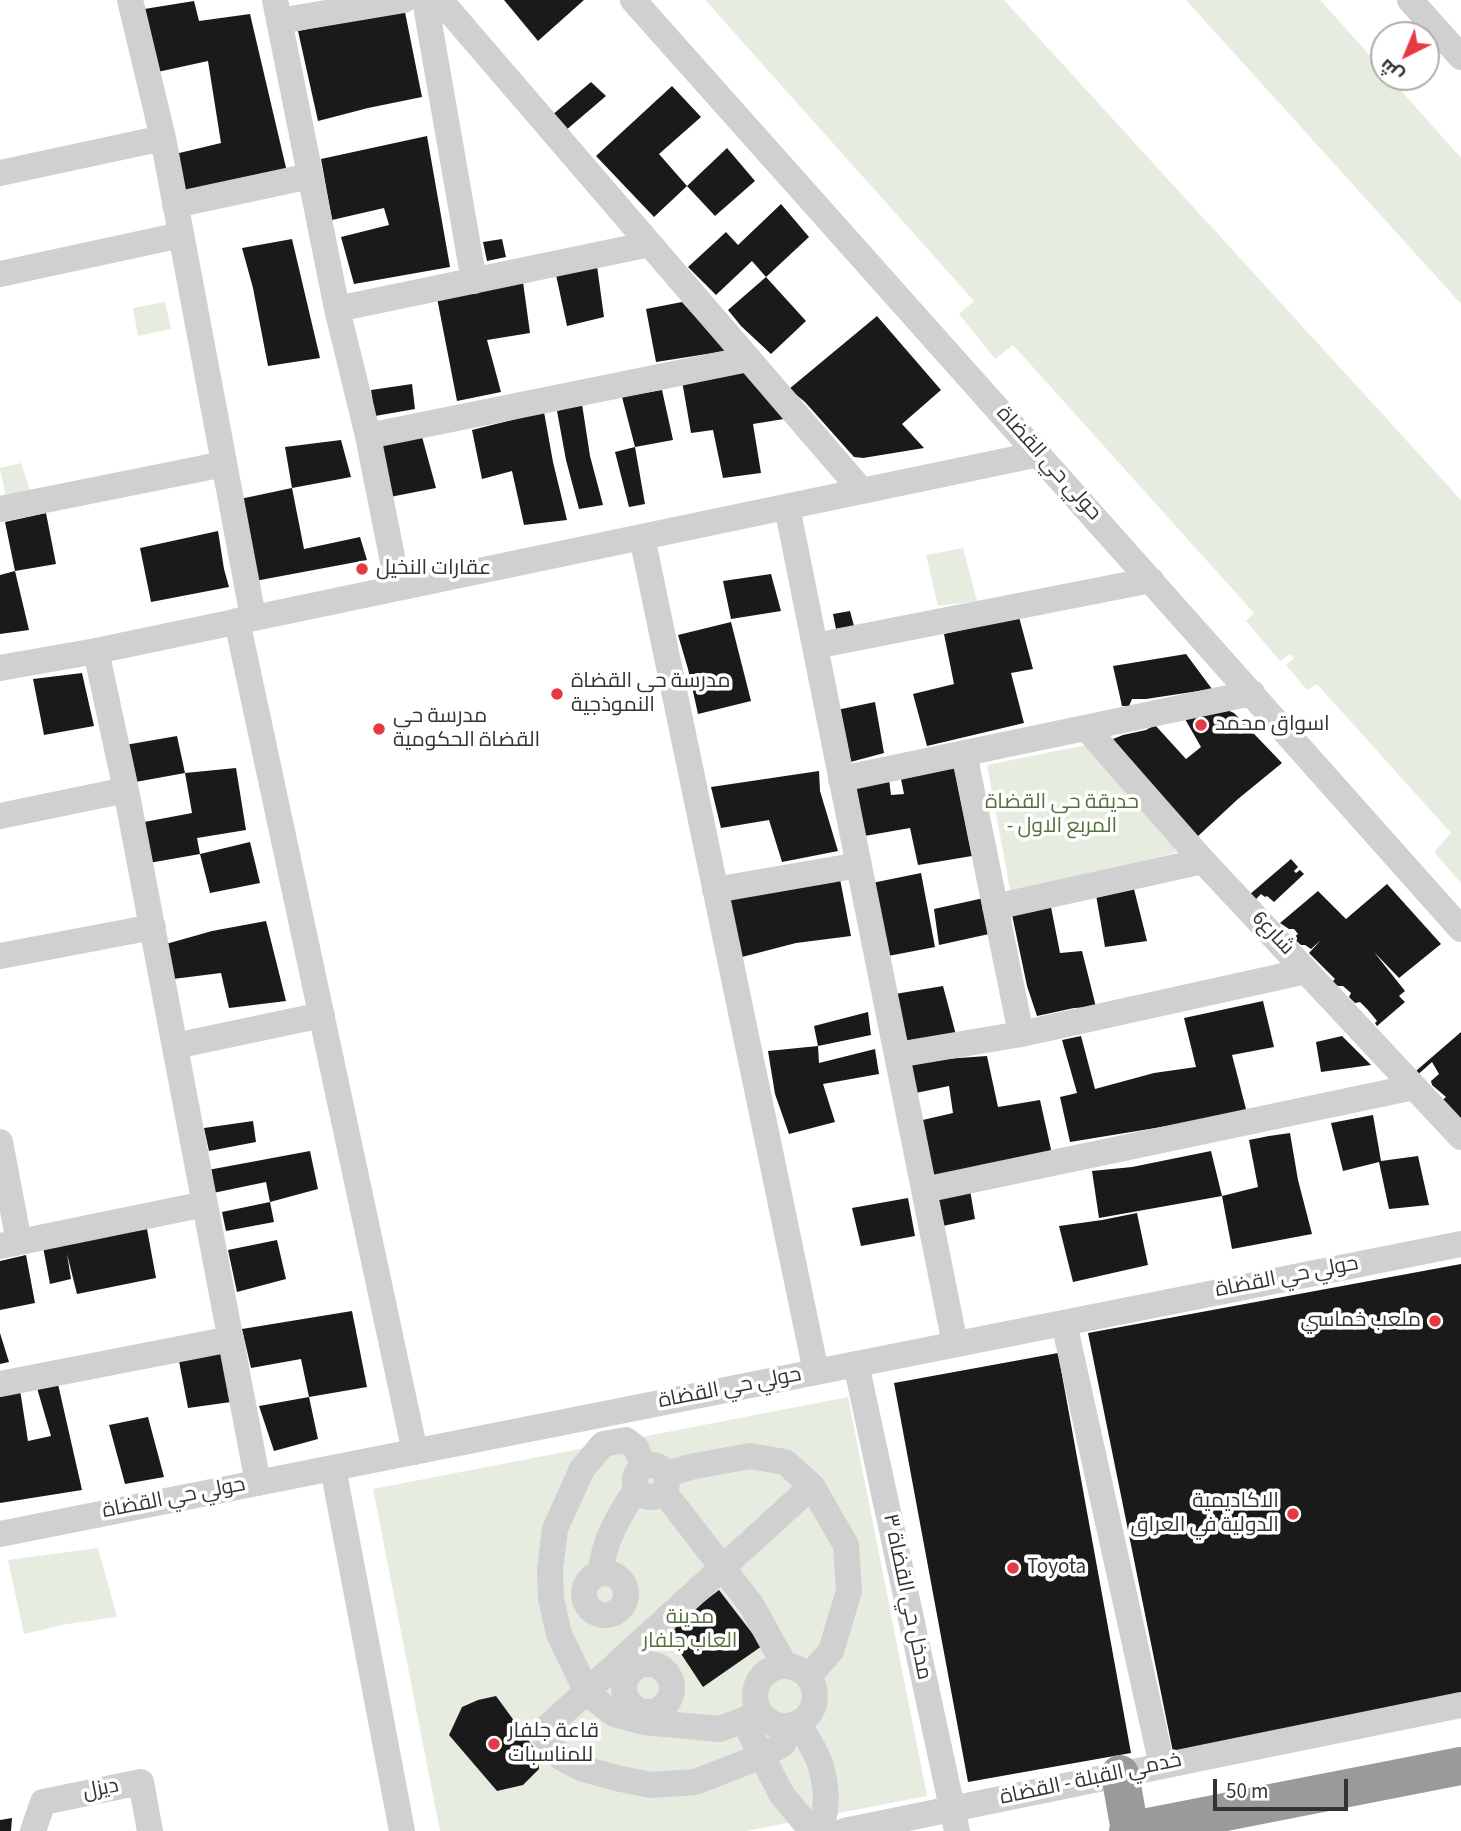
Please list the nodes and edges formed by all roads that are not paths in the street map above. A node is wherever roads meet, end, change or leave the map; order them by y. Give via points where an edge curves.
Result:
1 (130, 0) edge
2 (404, 0) edge
3 (425, 0) edge
4 (440, 0) edge
5 (633, 0) edge
6 (1410, 0) edge
7 (277, 10) edge
8 (1461, 57) edge
9 (163, 138) junction
10 (0, 173) edge
11 (310, 176) junction
12 (175, 205) junction
13 (181, 235) junction
14 (650, 244) junction
15 (0, 274) edge
16 (474, 281) junction
17 (337, 309) junction
18 (748, 359) junction
19 (368, 436) junction
20 (1039, 454) junction
21 (224, 464) junction
22 (862, 491) junction
23 (787, 507) junction
24 (0, 509) edge
25 (642, 537) junction
26 (1151, 579) junction
27 (398, 587) junction
28 (245, 619) junction
29 (815, 646) junction
30 (96, 651) junction
31 (0, 668) edge
32 (1252, 694) junction
33 (1086, 728) junction
34 (964, 753) junction
35 (841, 779) junction
36 (126, 790) junction
37 (0, 816) edge
38 (1203, 861) junction
39 (859, 865) junction
40 (715, 890) junction
41 (995, 907) junction
42 (153, 927) junction
43 (1461, 929) edge
44 (0, 956) edge
45 (1306, 971) junction
46 (322, 1015) junction
47 (1021, 1034) junction
48 (175, 1046) junction
49 (897, 1055) junction
50 (1414, 1087) junction
51 (1461, 1137) edge
52 (0, 1142) edge
53 (924, 1189) junction
54 (205, 1204) junction
55 (10, 1244) edge
56 (1461, 1244) edge
57 (1064, 1323) junction
58 (231, 1339) junction
59 (955, 1344) junction
60 (856, 1364) junction
61 (816, 1372) junction
62 (0, 1384) edge
63 (415, 1451) junction
64 (332, 1468) junction
65 (653, 1480) junction
66 (258, 1483) junction
67 (812, 1486) junction
68 (0, 1534) edge
69 (722, 1568) junction
70 (632, 1660) junction
71 (796, 1671) junction
72 (588, 1690) junction
73 (1461, 1705) edge
74 (752, 1716) junction
75 (792, 1724) junction
76 (762, 1756) junction
77 (1118, 1765) junction
78 (1163, 1766) junction
79 (1461, 1766) edge
80 (954, 1820) edge
81 (33, 1831) edge
82 (150, 1831) edge
83 (402, 1831) edge
84 (812, 1831) edge
85 (819, 1831) edge
86 (844, 1831) edge
87 (1129, 1831) edge

1 - 9 street
2 - 7 street
3 - 16 street
4 - 14 street
5 - 20 street, حولي حي القضاة
6 - 8 street
7 - 11 street
9 - 10 street
9 - 12 street
11 - 12 street
11 - 17 street
12 - 13 street
13 - 15 street
13 - 21 street
14 - 16 street
14 - 18 street
16 - 17 street
17 - 19 street
18 - 19 street
18 - 22 street
19 - 27 street
20 - 22 street
20 - 26 street, حولي حي القضاة
21 - 24 street
21 - 28 street
22 - 23 street
23 - 25 street
23 - 29 street
25 - 27 street
25 - 40 street
26 - 29 street
26 - 32 street, حولي حي القضاة
27 - 28 street
28 - 30 street
28 - 46 street
29 - 35 street
30 - 31 street
30 - 36 street
32 - 33 street
32 - 43 street, حولي حي القضاة
33 - 34 street
33 - 38 street, شارع6
34 - 35 street
34 - 41 street
35 - 39 street
36 - 37 street
36 - 42 street
38 - 41 street
38 - 45 street, شارع6
39 - 40 street
39 - 49 street
40 - 61 street
41 - 47 street
42 - 44 street
42 - 48 street
45 - 47 street
45 - 50 street, شارع6
46 - 48 street
46 - 63 street
47 - 49 street
48 - 54 street
49 - 53 street
50 - 51 street, شارع6
50 - 53 street
52 - 55 street
53 - 59 street
54 - 55 street
54 - 58 street
56 - 57 street, حولي حي القضاة
57 - 59 street, حولي حي القضاة
57 - 78 street
58 - 62 street
58 - 66 street
59 - 60 street, حولي حي القضاة
60 - 61 street, حولي حي القضاة
60 - 80 street, مدخل حي القضاة ٣
61 - 63 street, حولي حي القضاة
63 - 64 street, حولي حي القضاة
64 - 66 street, حولي حي القضاة
64 - 83 street
65 - 67 street via 750,1456 785,1462
65 - 69 street
65 - 70 street via 615,1522 602,1561 601,1572 612,1573 626,1588 626,1599 613,1614
65 - 72 street via 636,1448 626,1440 603,1444 582,1469 555,1529 551,1598 559,1634
66 - 68 street, حولي حي القضاة
67 - 69 street
67 - 71 street via 846,1545 849,1591 831,1651
69 - 70 street
69 - 71 street
70 - 72 street
71 - 74 street via 775,1668 765,1674 755,1692
71 - 75 street via 813,1686 815,1697 807,1716
72 - 74 street via 614,1714 644,1722 719,1729
72 - 76 street via 542,1732 560,1757 581,1768 651,1785 695,1782
73 - 78 street, خدمي القبلة - القضاة
74 - 75 street
74 - 76 street
75 - 76 street via 783,1744
75 - 85 street via 821,1765 827,1800
76 - 84 street via 782,1795
77 - 78 street, خدمي القبلة - القضاة
77 - 80 street, خدمي القبلة - القضاة
77 - 87 highway
79 - 87 highway
80 - 86 street, خدمي القبلة - القضاة
81 - 82 street, ديزل via 43,1802 141,1782

